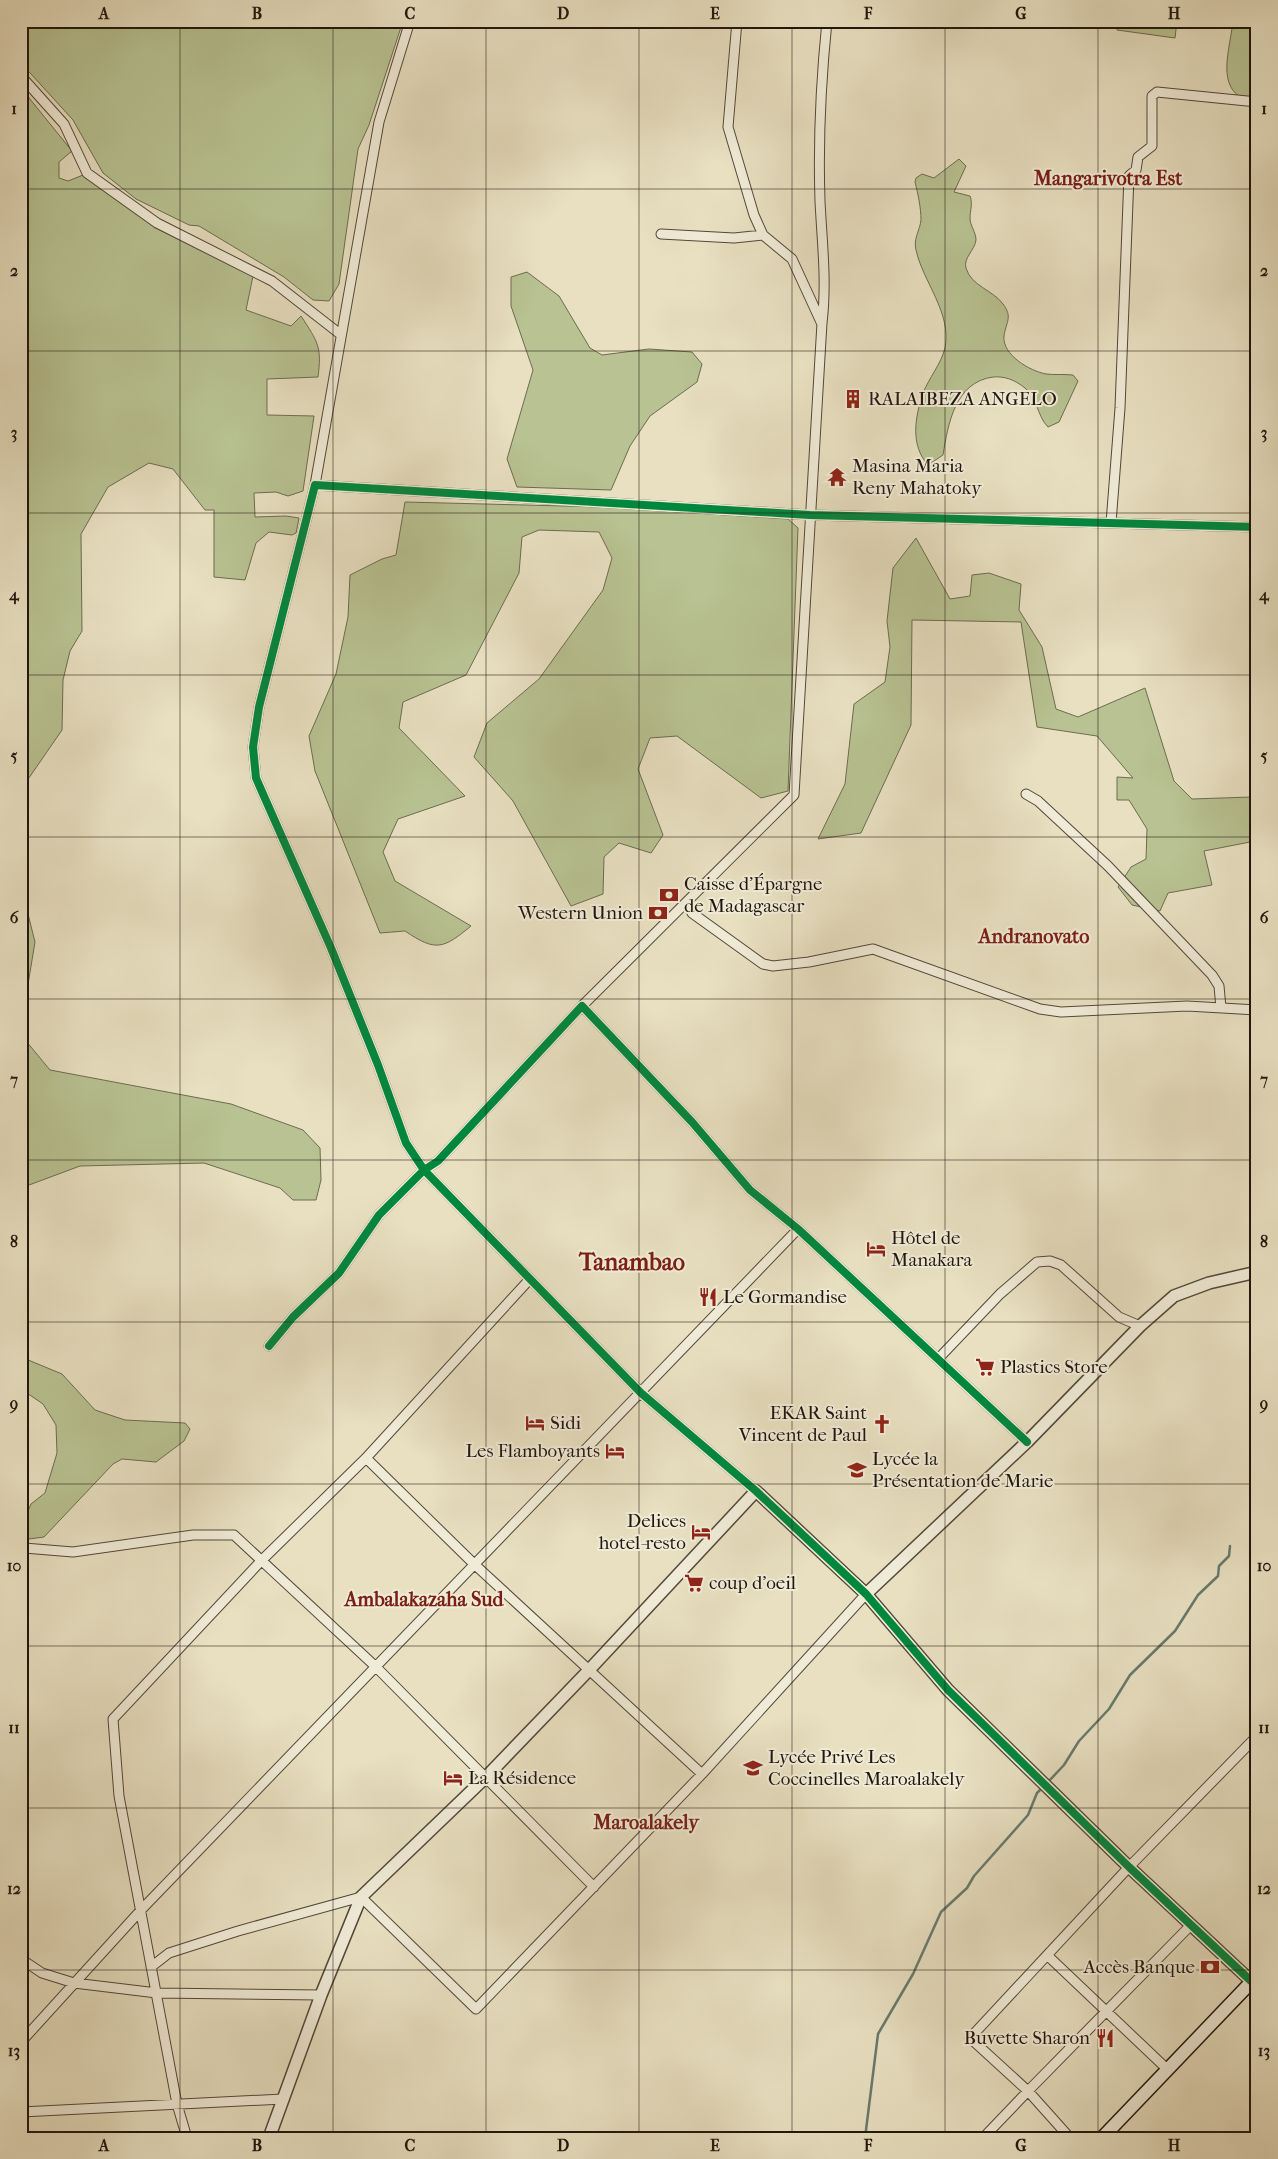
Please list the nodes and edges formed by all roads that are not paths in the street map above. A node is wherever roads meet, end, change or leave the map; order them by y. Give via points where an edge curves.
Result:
1 (410, 21) edge
2 (737, 21) edge
3 (827, 21) edge
4 (21, 76) edge
5 (1257, 102) edge
6 (661, 234) dead end
7 (763, 235) junction
8 (822, 323) junction
9 (340, 334) junction
10 (315, 484) junction
11 (810, 515) junction
12 (1111, 523) junction
13 (1257, 527) edge
14 (1026, 794) dead end
15 (687, 902) junction
16 (582, 1006) junction
17 (1221, 1008) junction
18 (1257, 1010) edge
19 (424, 1170) junction
20 (798, 1229) junction
21 (1257, 1272) edge
22 (530, 1280) junction
23 (1140, 1326) junction
24 (269, 1346) dead end
25 (938, 1359) junction
26 (641, 1393) junction
27 (1027, 1442) junction
28 (366, 1458) junction
29 (756, 1492) junction
30 (21, 1546) edge
31 (261, 1561) junction
32 (473, 1563) junction
33 (866, 1594) junction
34 (376, 1667) junction
35 (590, 1669) junction
36 (1257, 1736) edge
37 (702, 1774) junction
38 (486, 1776) junction
39 (1129, 1867) junction
40 (594, 1887) junction
41 (361, 1897) junction
42 (141, 1910) junction
43 (1191, 1925) junction
44 (1047, 1955) junction
45 (21, 1959) edge
46 (151, 1967) junction
47 (1254, 1979) edge
48 (74, 1983) junction
49 (156, 1993) junction
50 (321, 1994) junction
51 (1106, 2011) junction
52 (21, 2042) edge
53 (1167, 2069) junction
54 (1028, 2092) junction
55 (283, 2099) junction
56 (177, 2104) junction
57 (21, 2112) edge
58 (187, 2138) edge
59 (269, 2138) edge
60 (983, 2138) edge
61 (1070, 2138) edge
62 (1102, 2138) edge

1 - 9 street via 379,122
2 - 7 street via 728,127
3 - 8 street via 822,62 820,199 826,290
4 - 9 street via 64,124 87,173 157,223 272,280
5 - 12 street via 1157,92 1152,96 1152,146 1138,157 1136,170 1128,176 1120,408
6 - 7 street via 734,238
7 - 8 street via 792,259
8 - 11 street
9 - 10 street
10 - 11 street
10 - 19 street via 259,707 253,746 256,778 332,948 406,1143
11 - 12 street
11 - 15 street via 794,795
12 - 13 street
14 - 17 street via 1038,801 1108,866 1206,968 1219,986
15 - 16 street
15 - 17 street via 692,913 763,964 773,966 873,949 1040,1009 1061,1012 1187,1006
16 - 19 street via 438,1160
16 - 20 street via 692,1122 750,1190
17 - 18 street
19 - 22 street
19 - 24 street via 379,1215 339,1273 293,1317
20 - 25 street
20 - 26 street
21 - 23 street via 1209,1283 1174,1296
22 - 26 street
22 - 28 street
23 - 25 street via 1119,1317 1061,1265 1037,1262 1000,1294
23 - 27 street
25 - 27 street
26 - 29 street
26 - 32 street
27 - 33 street
28 - 31 street
28 - 32 street
29 - 33 street
29 - 35 street
30 - 31 street via 73,1552 193,1534 234,1536
31 - 34 street
31 - 42 street via 113,1719 119,1796
32 - 34 street
32 - 35 street
33 - 37 street
33 - 39 street via 948,1690
34 - 38 street
34 - 42 street
35 - 37 street
35 - 38 street
36 - 39 street
37 - 40 street
38 - 40 street via 534,1829
38 - 41 street
39 - 43 street
39 - 44 street
40 - 41 street via 476,2009
41 - 46 street via 169,1953
41 - 50 street
42 - 46 street
42 - 48 street
43 - 47 street
43 - 51 street
44 - 51 street
44 - 54 street via 970,2038
45 - 48 street via 42,1973
46 - 49 street
47 - 53 main road
48 - 49 street
48 - 52 street
49 - 50 street
49 - 56 street
50 - 55 street
51 - 53 street
51 - 54 street
53 - 62 main road
54 - 60 street
54 - 61 street
55 - 56 street
55 - 59 street
56 - 57 street
56 - 58 street

